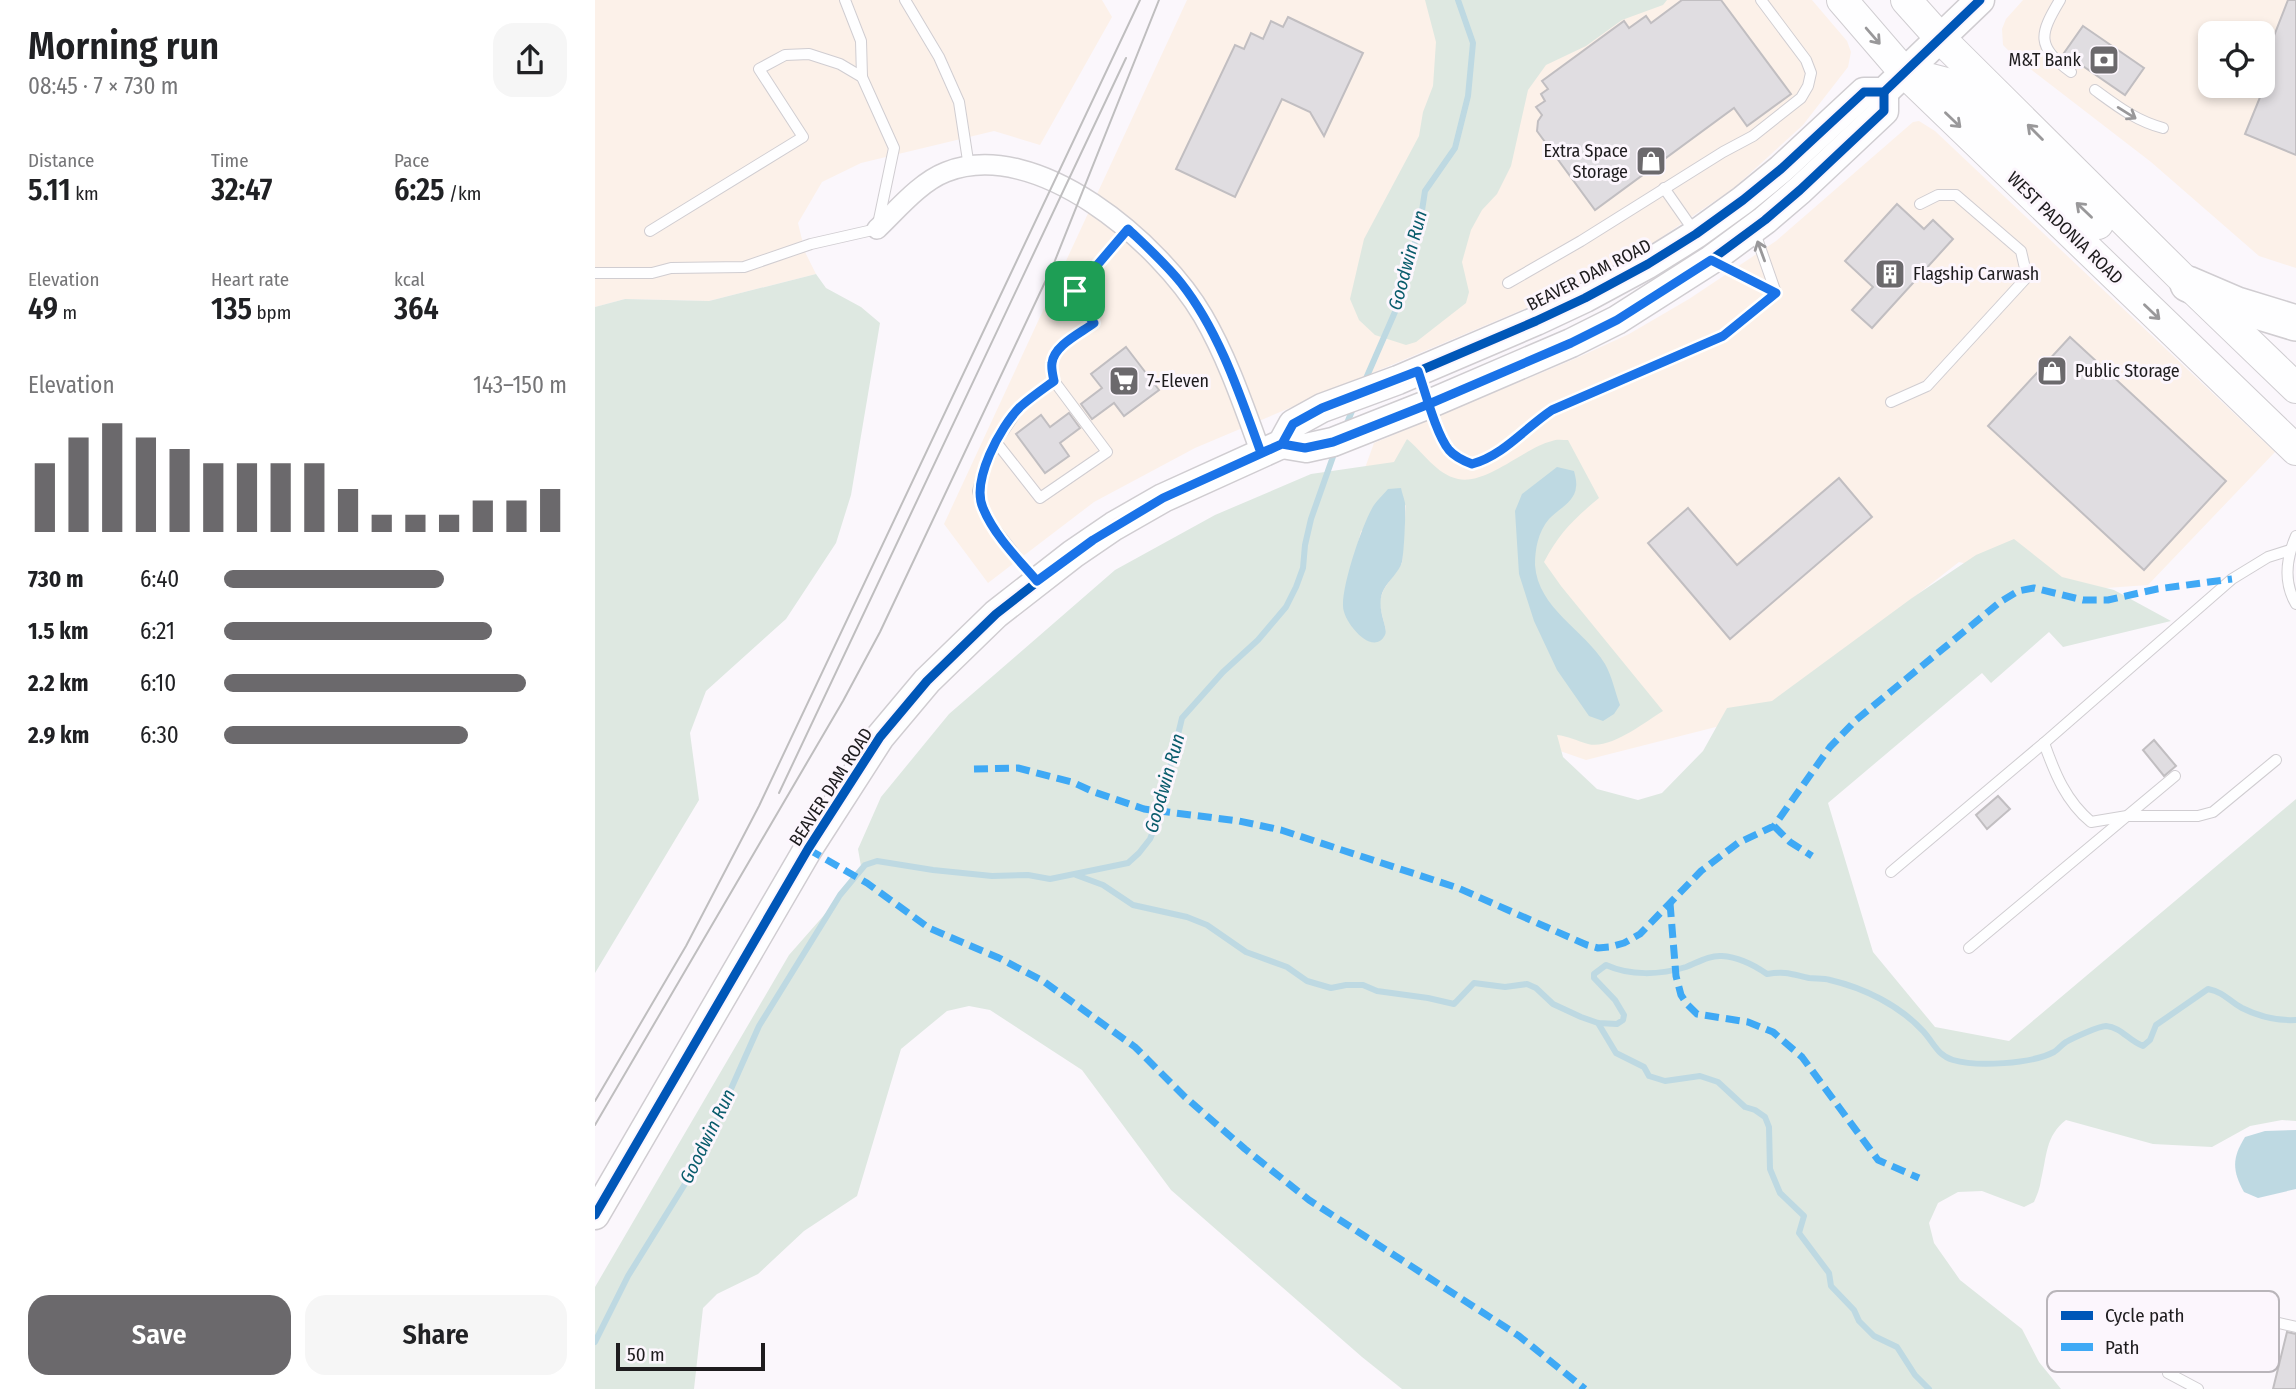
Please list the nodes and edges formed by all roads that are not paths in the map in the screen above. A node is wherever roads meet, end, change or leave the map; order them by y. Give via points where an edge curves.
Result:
1 (845, 0) edge
2 (905, 0) edge
3 (1761, 0) edge
4 (1842, 0) edge
5 (1906, 0) edge
6 (1980, 0) edge
7 (2060, 0) edge
8 (1940, 38) junction
9 (2071, 72) dead end
10 (862, 77) junction
11 (1894, 82) junction
12 (2095, 90) dead end
13 (2163, 128) dead end
14 (969, 167) junction
15 (1664, 188) junction
16 (1920, 204) dead end
17 (877, 229) junction
18 (1128, 229) junction
19 (1753, 229) junction
20 (650, 231) dead end
21 (1696, 234) junction
22 (1711, 260) junction
23 (595, 273) edge
24 (1508, 283) dead end
25 (2188, 284) junction
26 (1776, 293) junction
27 (2296, 323) edge
28 (1408, 376) junction
29 (1054, 381) junction
30 (2296, 388) edge
31 (1891, 402) dead end
32 (1429, 404) junction
33 (2296, 407) edge
34 (996, 442) junction
35 (1283, 448) junction
36 (2296, 450) edge
37 (2296, 536) edge
38 (2290, 550) junction
39 (1037, 581) junction
40 (2296, 604) edge
41 (2044, 743) junction
42 (2276, 760) dead end
43 (2175, 776) dead end
44 (2127, 816) junction
45 (1891, 872) dead end
46 (1969, 948) dead end
47 (595, 1215) edge
48 (2168, 1372) edge
49 (2198, 1389) edge

1 - 10 lane via 861,41
2 - 14 lane via 959,102
3 - 15 lane via 1807,60 1808,86 1801,98 1753,136
4 -> 11 main road, WEST PADONIA ROAD
5 - 8 main road
6 - 8 main road, BEAVER DAM ROAD
7 - 9 lane via 2042,34 2054,59
8 - 11 main road, BEAVER DAM ROAD
25 -> 8 main road
10 - 17 lane via 894,148
10 - 20 lane via 809,54 785,55 759,69 803,137
11 - 19 main road, BEAVER DAM ROAD via 1884,111
11 - 21 main road, BEAVER DAM ROAD via 1864,92 1781,169
33 -> 11 main road via 2219,342 1958,86
11 -> 36 main road, WEST PADONIA ROAD
12 -> 13 lane via 2126,113
14 - 17 street via 946,172 925,184
14 - 18 street via 991,164 1037,175 1081,196
15 - 21 lane
15 - 24 lane
16 - 31 lane via 1938,195 1956,195 2021,251 2027,277 1927,386
17 - 23 lane via 811,244 744,267
18 - 29 lane via 1075,291 1077,302 1094,323 1055,355
18 - 35 street via 1182,284 1227,366
19 - 22 main road, BEAVER DAM ROAD
26 -> 19 lane
21 - 28 main road, BEAVER DAM ROAD via 1585,298
22 - 26 lane
22 - 32 main road, BEAVER DAM ROAD via 1617,320
25 - 27 highway
25 - 30 main road
26 - 32 lane via 1723,336 1552,410 1483,461 1472,464 1448,449
28 - 32 lane
28 - 35 main road, BEAVER DAM ROAD via 1322,408 1293,424
29 - 34 lane via 1019,408
29 - 34 lane via 1107,452 1040,498
32 - 35 main road, BEAVER DAM ROAD via 1333,442
34 - 39 lane via 978,491 982,507
35 - 39 main road, BEAVER DAM ROAD via 1139,512
37 - 38 lane
38 - 40 lane via 2286,575
38 - 41 lane via 2232,579
39 - 47 main road, BEAVER DAM ROAD via 952,655 880,737 809,849
41 - 44 lane via 2061,787 2078,811 2091,822
41 - 45 lane
42 - 44 lane via 2213,812
43 - 44 lane
44 - 46 lane
48 - 49 lane

